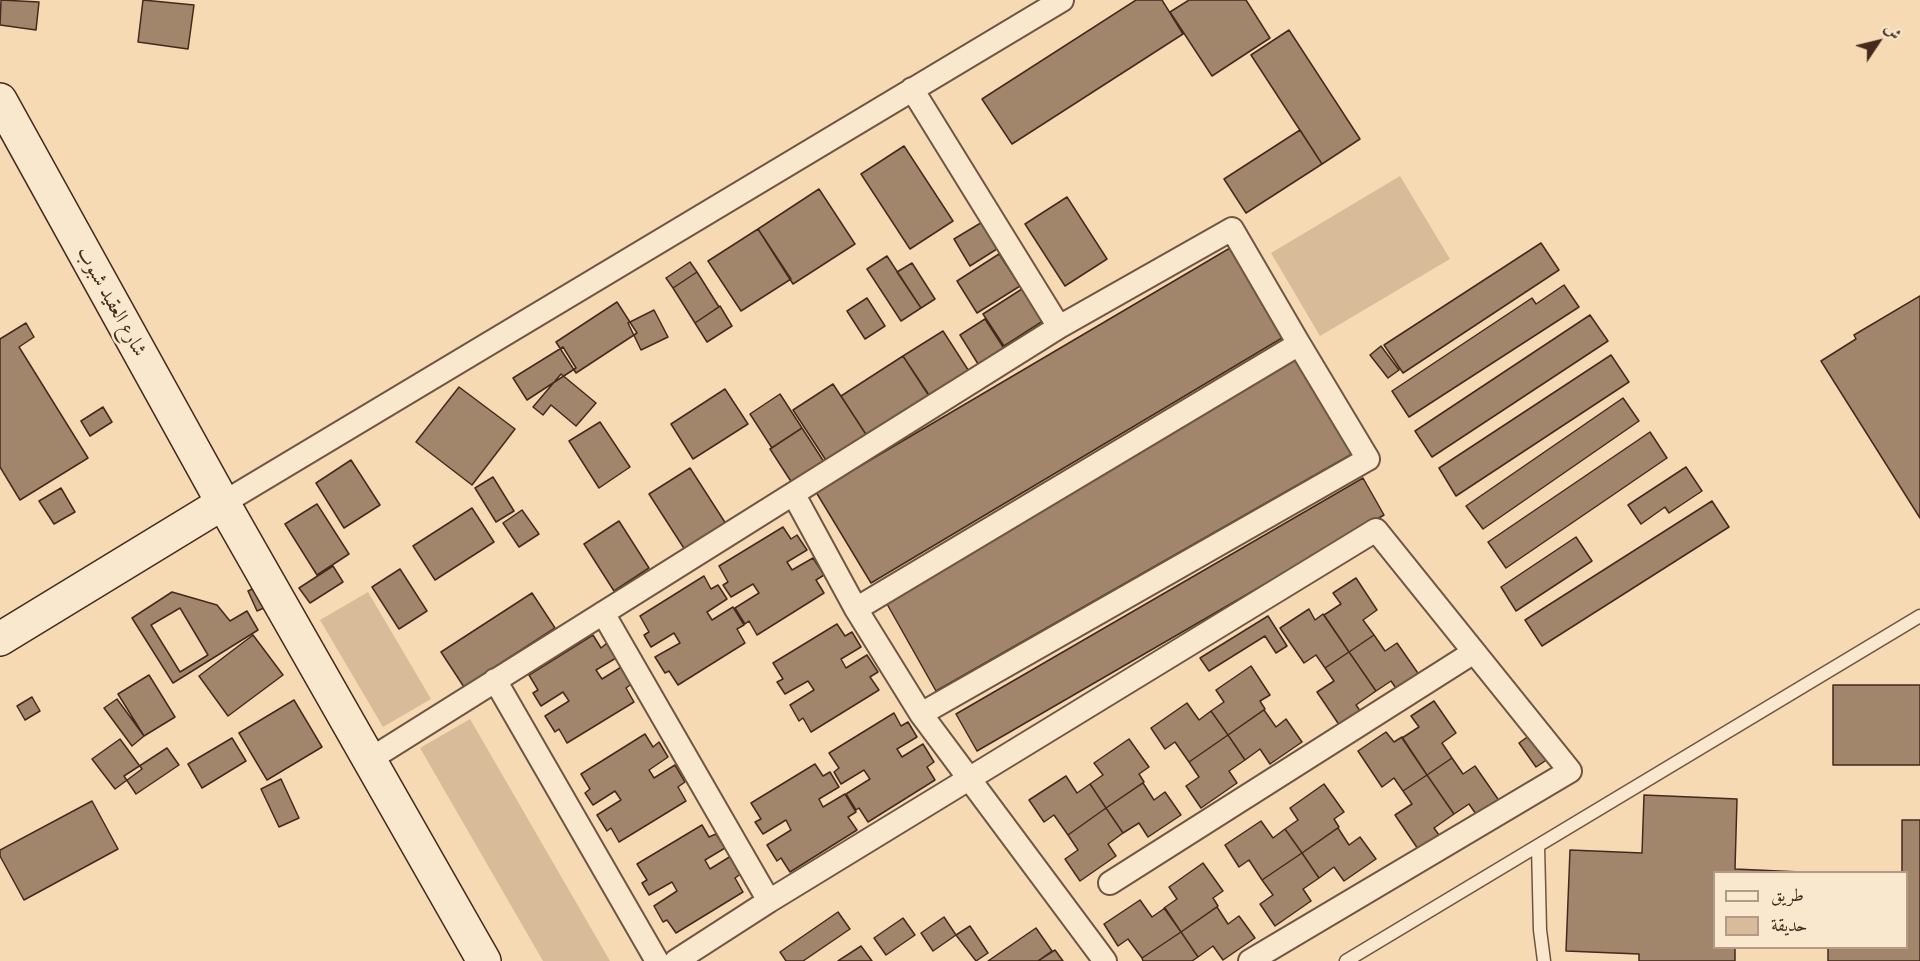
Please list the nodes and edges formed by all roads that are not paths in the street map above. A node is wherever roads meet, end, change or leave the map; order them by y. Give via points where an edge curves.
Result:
1 (1062, 0) edge
2 (912, 89) junction
3 (0, 100) edge
4 (1059, 327) junction
5 (1299, 344) junction
6 (794, 495) junction
7 (223, 503) junction
8 (856, 609) junction
9 (603, 613) junction
10 (1920, 616) edge
11 (0, 639) edge
12 (1474, 652) junction
13 (495, 680) junction
14 (921, 714) junction
15 (369, 760) junction
16 (970, 779) junction
17 (1538, 846) junction
18 (1110, 883) dead end
19 (770, 901) junction
20 (484, 961) edge
21 (657, 961) edge
22 (676, 961) edge
23 (1105, 961) edge
24 (1250, 961) edge
25 (1346, 961) edge
26 (1544, 961) edge

1 - 2 street
2 - 4 street
2 - 7 street
3 - 7 main road, شارع العقيد شبوب
4 - 5 street via 1232,229
4 - 6 street
5 - 8 street
5 - 14 street via 1368,459
6 - 8 street
6 - 9 street
7 - 11 main road
7 - 15 main road, شارع العقيد شبوب
8 - 14 street
9 - 13 street
9 - 19 street
10 - 17 lane
12 - 16 street via 1376,530
12 - 18 street
12 - 24 street via 1570,771
13 - 15 street
13 - 21 street
14 - 16 street
15 - 20 main road, شارع العقيد شبوب
16 - 19 street
16 - 23 street
17 - 25 lane
17 - 26 lane
19 - 22 street

